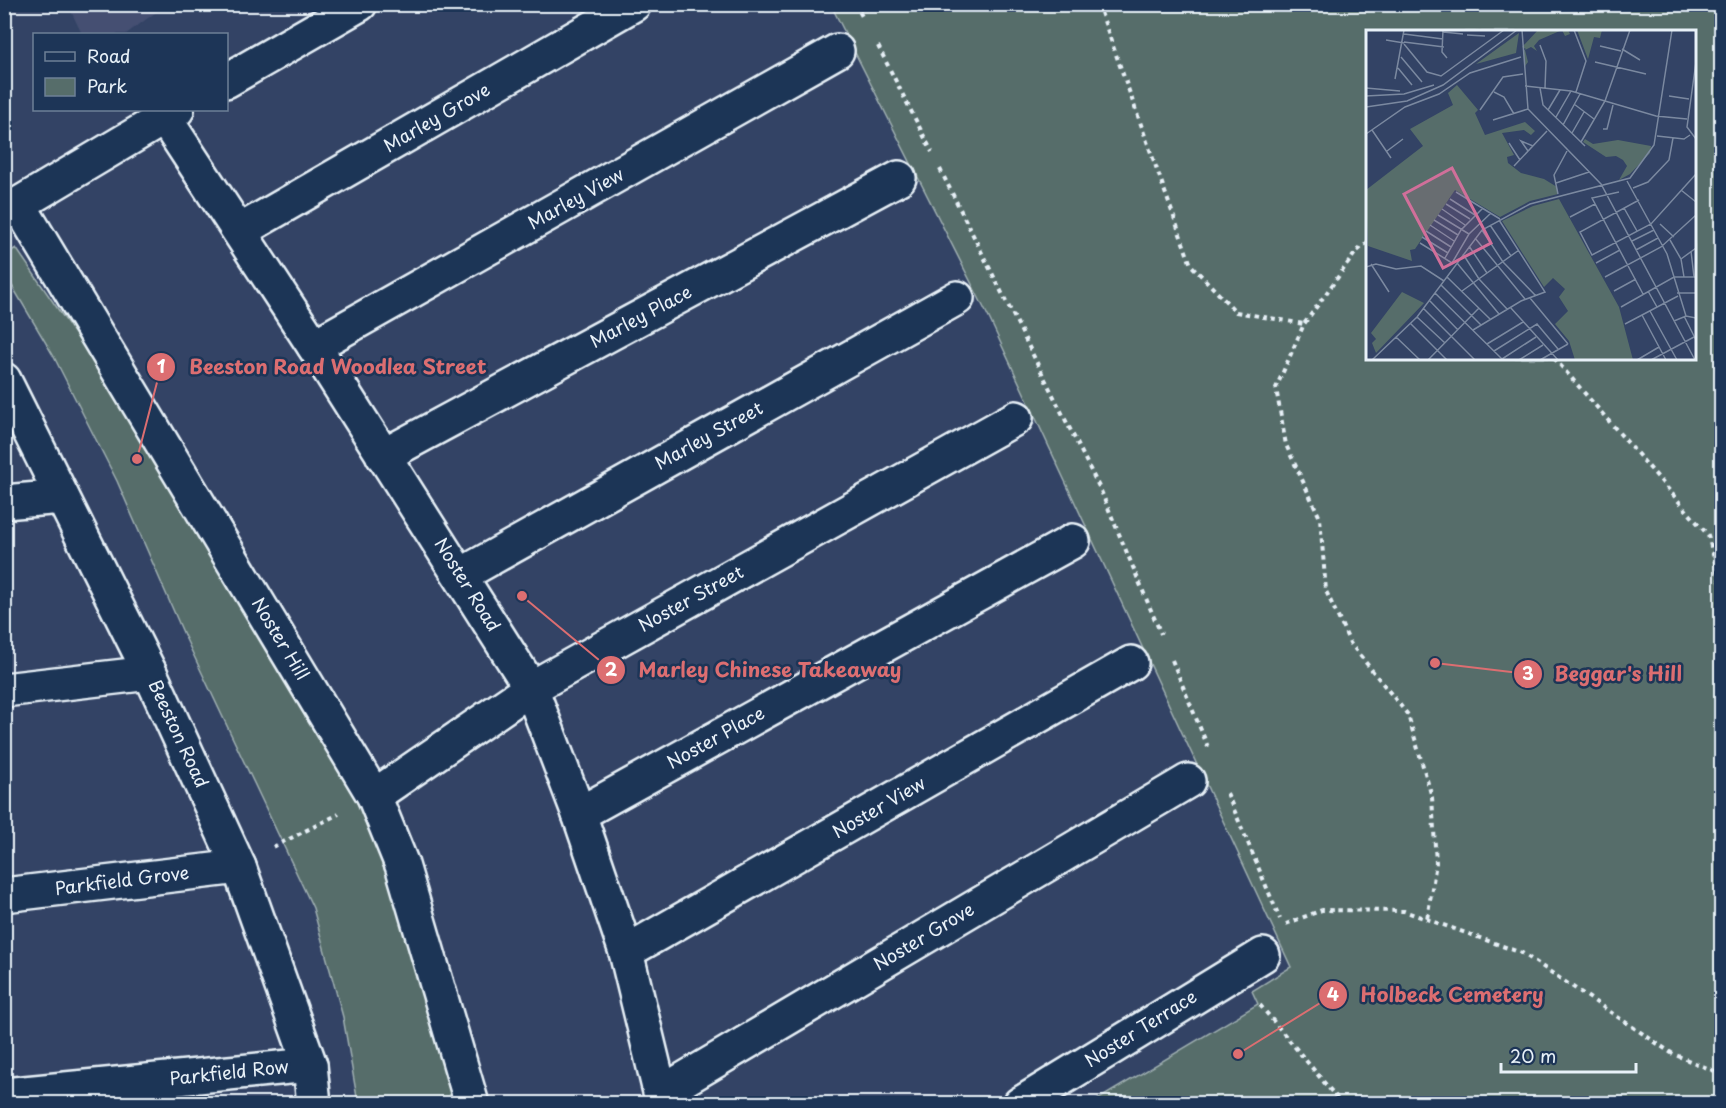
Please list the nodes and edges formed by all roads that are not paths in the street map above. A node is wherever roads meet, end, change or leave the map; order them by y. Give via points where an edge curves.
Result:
1 (360, 4) edge
2 (634, 4) edge
3 (837, 51) dead end
4 (228, 80) edge
5 (171, 113) edge
6 (899, 178) dead end
7 (12, 209) edge
8 (240, 231) junction
9 (957, 298) dead end
10 (314, 346) junction
11 (4, 380) edge
12 (1016, 418) dead end
13 (383, 456) junction
14 (62, 497) junction
15 (4, 502) edge
16 (1073, 541) dead end
17 (460, 575) junction
18 (1131, 663) dead end
19 (150, 673) junction
20 (531, 688) junction
21 (4, 690) edge
22 (1188, 781) dead end
23 (374, 796) junction
24 (579, 814) junction
25 (238, 866) junction
26 (4, 895) edge
27 (626, 952) junction
28 (1249, 962) road end
29 (310, 1065) junction
30 (4, 1095) edge
31 (662, 1098) edge
32 (314, 1104) edge
33 (472, 1104) edge
34 (1020, 1104) edge

1 - 4 street
2 - 8 street, Marley Grove
3 - 10 street, Marley View
5 - 7 street
5 - 8 street, Noster Road
6 - 13 street, Marley Place
7 - 23 street, Noster Hill
8 - 10 street, Noster Road
9 - 17 street, Marley Street
10 - 13 street, Noster Road
11 - 14 street, Beeston Road
12 - 20 street, Noster Street
13 - 17 street, Noster Road
14 - 15 street
14 - 19 street, Beeston Road
16 - 24 street, Noster Place
17 - 20 street, Noster Road
18 - 27 street, Noster View
19 - 21 street
19 - 25 street, Beeston Road
20 - 23 street, Noster Street
20 - 24 street, Noster Road
22 - 31 street, Noster Grove
23 - 33 street, Noster Hill via 402,865
24 - 27 street, Noster Road
25 - 26 street, Parkfield Grove
25 - 29 street, Beeston Road
27 - 31 street, Noster Road
28 - 34 street, Noster Terrace
29 - 30 street, Parkfield Row
29 - 32 street, Beeston Road

